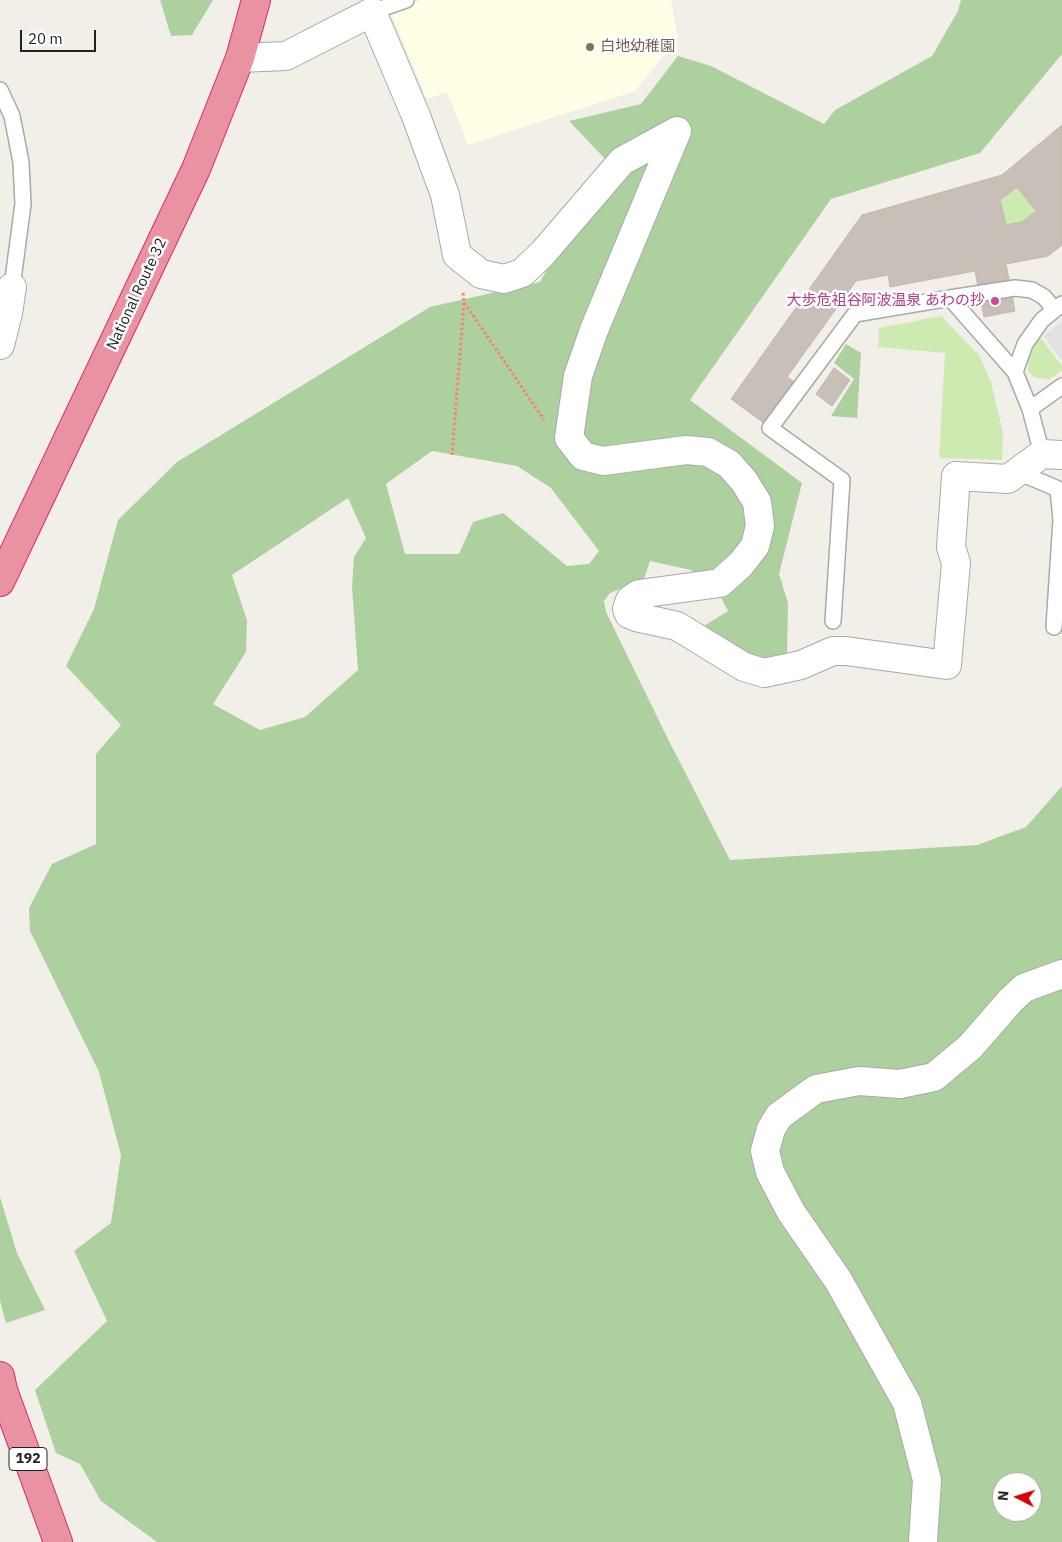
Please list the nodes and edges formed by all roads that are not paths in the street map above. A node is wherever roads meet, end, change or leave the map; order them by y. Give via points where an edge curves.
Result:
1 (256, 0) edge
2 (406, 0) edge
3 (372, 12) junction
4 (240, 58) junction
5 (0, 90) edge
6 (12, 287) joint
7 (950, 298) junction
8 (1058, 306) edge
9 (0, 345) edge
10 (1015, 372) junction
11 (1062, 386) edge
12 (1030, 409) junction
13 (1052, 454) edge
14 (1018, 472) junction
15 (0, 582) edge
16 (833, 621) dead end
17 (1054, 627) dead end
18 (1062, 974) edge
19 (0, 1376) edge
20 (58, 1542) edge
21 (923, 1542) edge

1 - 4 highway, National Route 32
2 - 3 lane
3 - 4 street via 286,56
3 - 14 street via 416,116 444,196 457,255 481,274 504,279 522,273 622,161 677,131 594,330 578,376 569,438 583,456 603,461 686,450 708,452 729,464 744,481 757,502 760,526 755,546 720,583 639,594 630,600 629,614 677,626 744,667 764,673 801,665 833,651 947,665 956,563 951,546 956,476 1008,479
4 - 15 highway, National Route 32 via 196,169
5 - 6 lane via 12,116 21,162 23,204
6 - 9 street
7 - 8 lane via 1015,288 1032,290
7 - 10 lane
7 - 16 lane via 854,314 770,428 842,480
8 - 10 lane via 1042,320 1025,344
10 - 12 lane
11 - 12 lane
12 - 13 lane
13 - 14 street
14 - 17 lane via 1058,489 1061,520
18 - 21 street via 1024,988 970,1047 934,1077 900,1084 859,1081 816,1089 779,1116 771,1128 765,1151 770,1172 791,1212 838,1280 907,1403 926,1480
19 - 20 highway, 192

